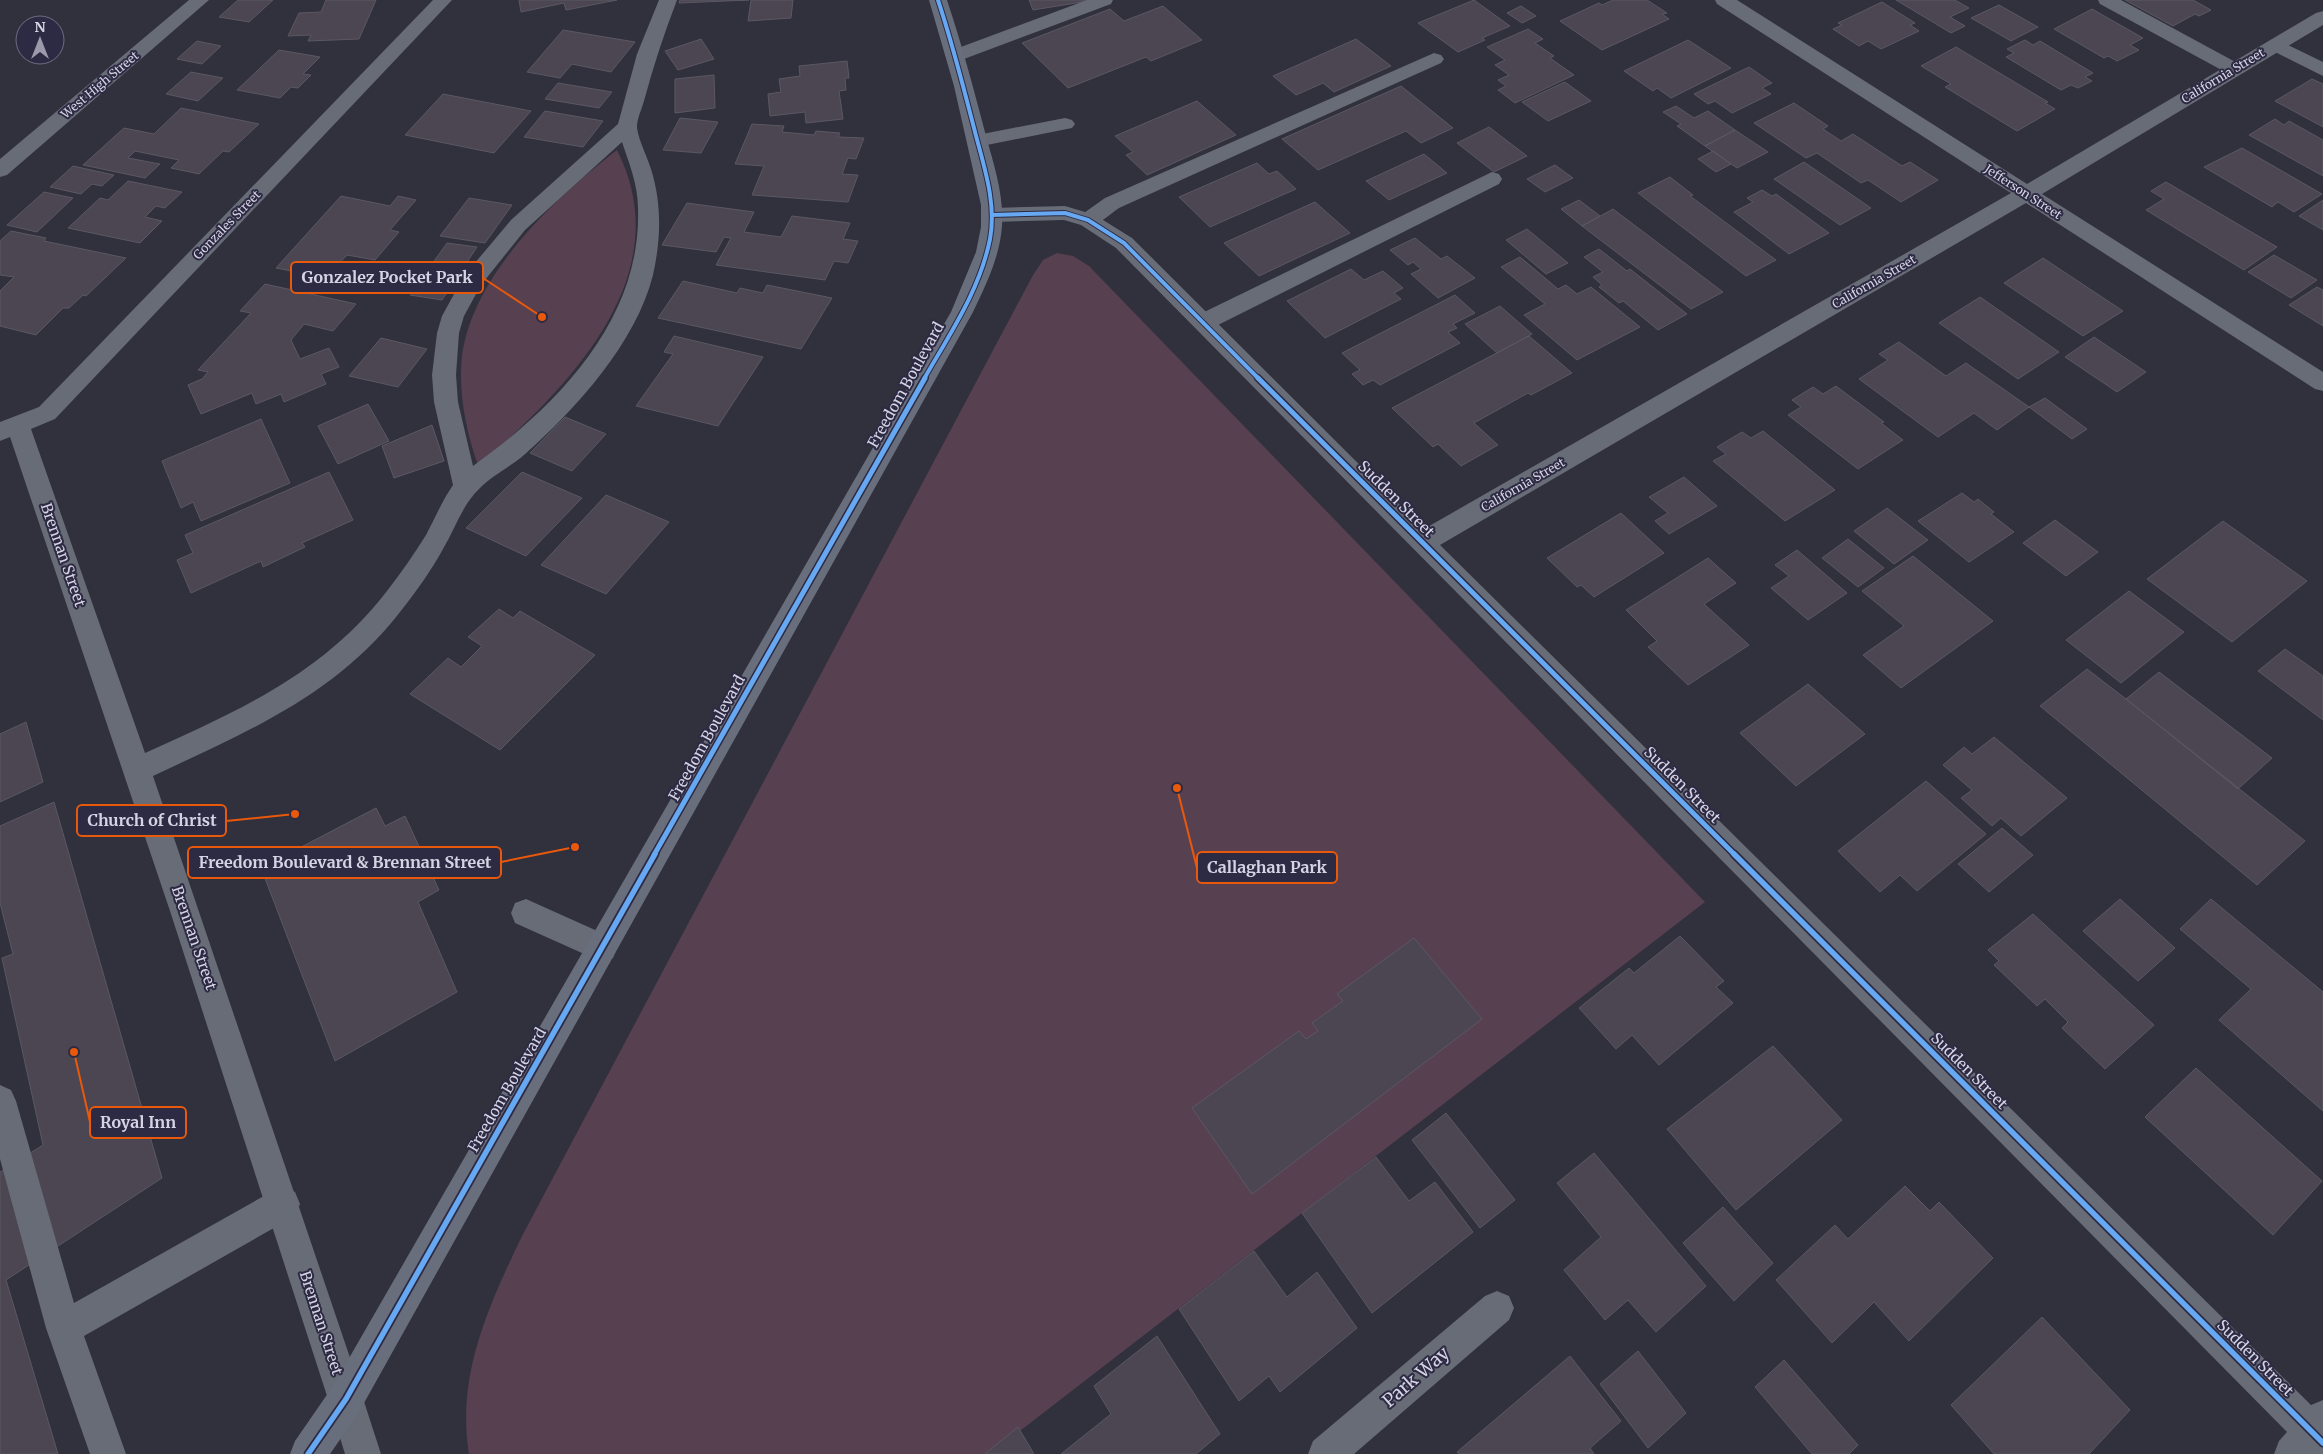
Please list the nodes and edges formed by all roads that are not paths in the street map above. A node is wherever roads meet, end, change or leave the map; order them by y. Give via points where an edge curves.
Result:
1 (200, 0) edge
2 (443, 0) edge
3 (668, 0) edge
4 (938, 0) edge
5 (1104, 0) edge
6 (1724, 0) edge
7 (2107, 0) edge
8 (2323, 17) edge
9 (2276, 45) junction
10 (957, 55) junction
11 (1434, 59) dead end
12 (2234, 69) junction
13 (2323, 70) edge
14 (1065, 124) dead end
15 (627, 126) junction
16 (977, 141) junction
17 (0, 170) edge
18 (1492, 179) dead end
19 (2026, 194) junction
20 (992, 215) junction
21 (1088, 220) junction
22 (1204, 322) junction
23 (2323, 383) edge
24 (9, 428) edge
25 (466, 487) junction
26 (1422, 543) junction
27 (138, 770) junction
28 (526, 913) dead end
29 (602, 948) junction
30 (0, 1101) edge
31 (283, 1204) junction
32 (1496, 1308) dead end
33 (64, 1328) junction
34 (346, 1399) junction
35 (2312, 1436) edge
36 (1334, 1452) edge
37 (108, 1454) edge
38 (308, 1454) edge
39 (363, 1454) edge

1 - 17 street, West High Street
2 - 24 street, Gonzales Street via 47,413
3 - 15 street
4 - 10 main road, Freedom Boulevard
5 - 10 street
6 - 19 street, Jefferson Street
7 - 12 street
8 - 9 street, California Street
9 - 12 street, California Street
9 - 13 street
10 - 16 main road, Freedom Boulevard
11 - 21 street via 1112,203
12 - 19 street, California Street
14 - 16 street
15 - 25 street via 644,180 650,220 649,249 634,299 602,354 580,382 514,449
15 - 25 street via 518,225 477,275 453,316 446,349 444,384
16 - 20 main road, Freedom Boulevard
18 - 22 street
19 - 23 street, Jefferson Street
19 - 26 street, California Street
20 - 21 street, Sudden Street via 1065,213
20 - 29 main road, Freedom Boulevard via 986,252 962,312
21 - 22 street, Sudden Street via 1124,242
22 - 26 street, Sudden Street
24 - 27 street, Brennan Street
25 - 27 street via 431,548 392,605 373,629 330,669 278,704
26 - 35 street, Sudden Street
27 - 31 street, Brennan Street
28 - 29 street
29 - 34 main road, Freedom Boulevard
30 - 33 street
31 - 33 street
31 - 34 street, Brennan Street
32 - 36 street, Park Way
33 - 37 street
34 - 38 main road, Freedom Boulevard
34 - 39 street, Brennan Street

